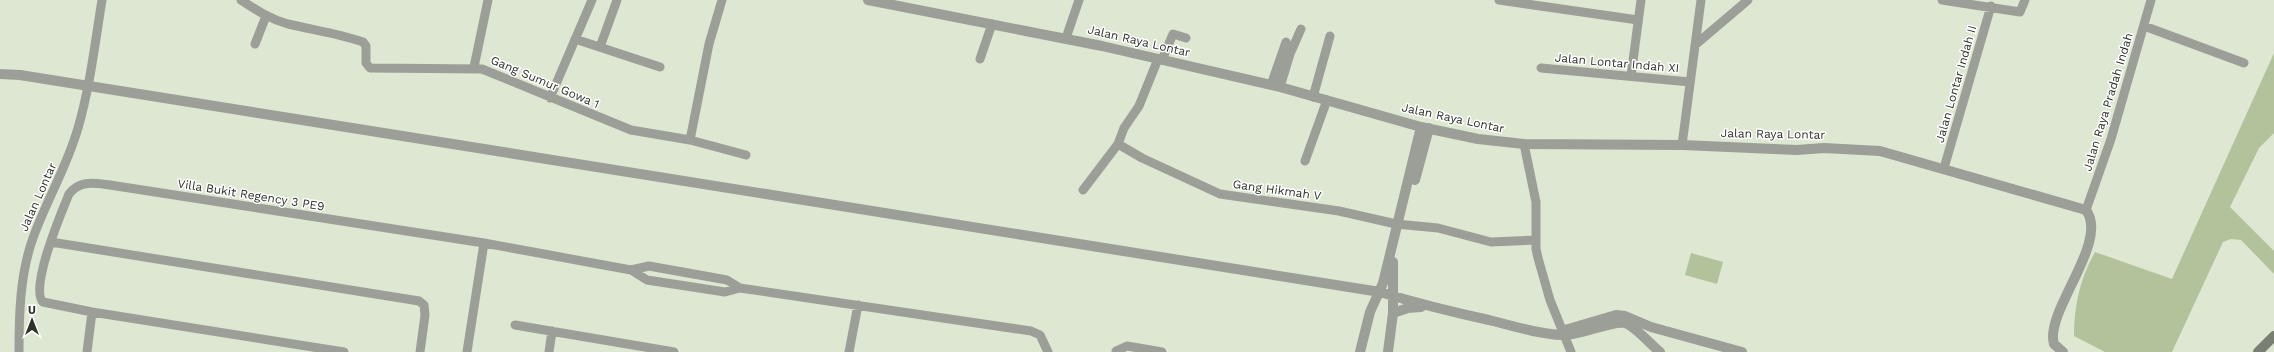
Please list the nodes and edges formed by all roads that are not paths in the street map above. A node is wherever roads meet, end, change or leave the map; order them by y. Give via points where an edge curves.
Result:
1 (102, 0) edge
2 (241, 0) edge
3 (488, 0) edge
4 (592, 0) edge
5 (617, 0) edge
6 (722, 0) edge
7 (871, 0) edge
8 (1079, 0) edge
9 (1499, 0) edge
10 (1641, 0) edge
11 (1701, 0) edge
12 (1748, 0) edge
13 (1942, 0) edge
14 (2025, 0) edge
15 (2151, 0) edge
16 (1991, 6) junction
17 (266, 16) junction
18 (1638, 20) junction
19 (992, 24) junction
20 (2144, 26) junction
21 (1301, 29) dead end
22 (1330, 36) dead end
23 (1066, 38) junction
24 (1186, 38) dead end
25 (575, 39) junction
26 (1286, 42) dead end
27 (255, 44) dead end
28 (1695, 45) junction
29 (600, 47) junction
30 (980, 59) dead end
31 (1160, 59) junction
32 (2244, 63) dead end
33 (474, 67) junction
34 (660, 67) dead end
35 (1541, 68) dead end
36 (0, 74) edge
37 (1631, 76) junction
38 (1690, 82) junction
39 (87, 86) junction
40 (1275, 86) junction
41 (1314, 94) junction
42 (550, 98) junction
43 (1327, 100) junction
44 (1425, 128) junction
45 (690, 140) junction
46 (1118, 144) junction
47 (1524, 144) junction
48 (1682, 145) junction
49 (746, 155) dead end
50 (1305, 161) dead end
51 (1944, 168) junction
52 (1082, 190) dead end
53 (2086, 210) junction
54 (1399, 224) junction
55 (1536, 240) junction
56 (51, 242) junction
57 (484, 243) junction
58 (631, 270) junction
59 (740, 288) junction
60 (1380, 292) junction
61 (1392, 296) junction
62 (858, 305) junction
63 (1431, 306) junction
64 (92, 312) junction
65 (1393, 313) junction
66 (515, 325) dead end
67 (552, 331) junction
68 (1561, 333) junction
69 (2274, 336) edge
70 (1116, 351) edge
71 (19, 352) edge
72 (87, 352) edge
73 (344, 352) edge
74 (420, 352) edge
75 (466, 352) edge
76 (549, 352) edge
77 (674, 352) edge
78 (849, 352) edge
79 (1048, 352) edge
80 (1162, 352) edge
81 (1360, 352) edge
82 (1388, 352) edge
83 (1571, 352) edge
84 (1660, 352) edge
85 (1742, 352) edge
86 (2064, 352) edge
87 (2258, 352) edge

1 - 39 street, Jalan Lontar
2 - 17 street, Gang Sumur Gowa 1
3 - 33 street
4 - 25 street
5 - 29 street
6 - 45 street via 709,44
7 - 19 street, Jalan Raya Lontar
8 - 23 street
9 - 18 street
10 - 18 street
11 - 28 street
12 - 28 street
13 - 16 street
14 - 16 street via 2020,12
15 - 20 street, Jalan Raya Pradah Indah
16 - 51 street, Jalan Lontar Indah II
17 - 27 street
17 - 33 street, Gang Sumur Gowa 1 via 287,24 323,30 363,42 366,46 367,66 373,69 442,70
18 - 37 street
19 - 23 street, Jalan Raya Lontar
19 - 30 street
20 - 32 street
20 - 53 street, Jalan Raya Pradah Indah via 2111,139
21 - 40 street
22 - 41 street
23 - 31 street, Jalan Raya Lontar
24 - 31 street via 1173,34
25 - 29 street
25 - 42 street
26 - 40 street
28 - 38 street
29 - 34 street
31 - 40 street, Jalan Raya Lontar
31 - 46 street
33 - 42 street, Gang Sumur Gowa 1
35 - 37 street, Jalan Lontar Indah XI
36 - 39 street
37 - 38 street, Jalan Lontar Indah XI
38 - 48 street
39 - 60 street
39 - 71 street, Jalan Lontar via 70,152 35,232 28,256 20,299
40 - 41 street, Jalan Raya Lontar
41 - 43 street, Jalan Raya Lontar
42 - 45 street, Gang Sumur Gowa 1 via 631,130
43 - 44 street, Jalan Raya Lontar
43 - 50 street
44 - 47 street, Jalan Raya Lontar via 1478,139
44 - 54 street
45 - 49 street, Gang Sumur Gowa 1
46 - 52 street
46 - 54 street, Gang Hikmah V via 1142,158 1220,194 1339,211
47 - 48 street, Jalan Raya Lontar
47 - 55 street via 1536,202
48 - 51 street, Jalan Raya Lontar via 1797,150 1859,149 1887,152
51 - 53 street, Jalan Raya Lontar
53 - 86 street via 2092,223 2090,240 2053,328 2054,344
54 - 55 street via 1438,228 1491,242
54 - 60 street
54 - 61 street via 1392,270
55 - 68 street via 1538,258
56 - 57 street, Villa Bukit Regency 3 PE9 via 69,194 75,186 94,184
56 - 64 street, Villa Bukit Regency 3 PE9 via 42,271 38,294 40,299 47,303
56 - 74 street via 418,301 424,305 425,315
57 - 58 street, Villa Bukit Regency 3 PE9
57 - 75 street
58 - 59 street via 649,266 727,280
58 - 59 street via 647,280 725,292
59 - 62 street
60 - 61 street
60 - 81 street via 1370,312
61 - 63 street
61 - 65 street
62 - 78 street
62 - 79 street via 1031,331 1040,335
63 - 65 street via 1408,308
63 - 68 street via 1537,332
64 - 72 street
64 - 73 street, Villa Bukit Regency 3 PE9
65 - 82 street
66 - 67 street
67 - 76 street
67 - 77 street
68 - 83 street
68 - 84 street via 1593,330 1618,323 1626,324
68 - 85 street via 1616,315
69 - 87 main road
70 - 80 street via 1127,346

